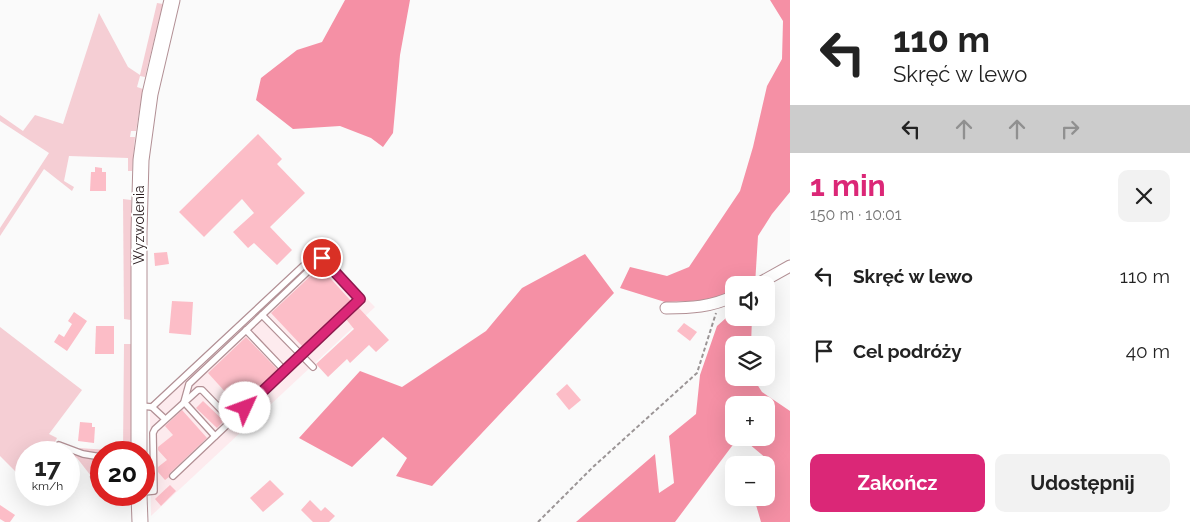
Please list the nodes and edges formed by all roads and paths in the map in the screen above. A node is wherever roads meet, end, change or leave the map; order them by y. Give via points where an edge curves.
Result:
1 (172, 0) edge
2 (318, 252) dead end
3 (790, 266) edge
4 (772, 276) edge
5 (725, 300) edge
6 (719, 303) junction
7 (666, 308) dead end
8 (262, 315) junction
9 (246, 330) junction
10 (302, 355) junction
11 (313, 367) dead end
12 (285, 371) junction
13 (184, 402) junction
14 (145, 406) junction
15 (165, 419) junction
16 (231, 420) junction
17 (215, 436) junction
18 (140, 441) edge
19 (153, 441) edge
20 (173, 476) dead end
21 (139, 506) edge
22 (140, 522) edge
23 (538, 522) edge

1 - 14 street, Wyzwolenia via 142,143 139,214
2 - 14 lane
3 - 4 street
5 - 6 street
6 - 7 street
6 - 23 path via 697,373 593,467
8 - 9 lane
8 - 10 lane
8 - 10 lane via 322,258 360,299
9 - 12 lane
9 - 13 lane via 189,384
10 - 11 lane
10 - 12 lane
12 - 16 lane
13 - 15 lane
13 - 16 lane via 202,390
13 - 17 lane
14 - 15 lane
14 - 18 street, Wyzwolenia
15 - 19 lane via 153,433
16 - 17 lane
17 - 20 lane
21 - 22 street

